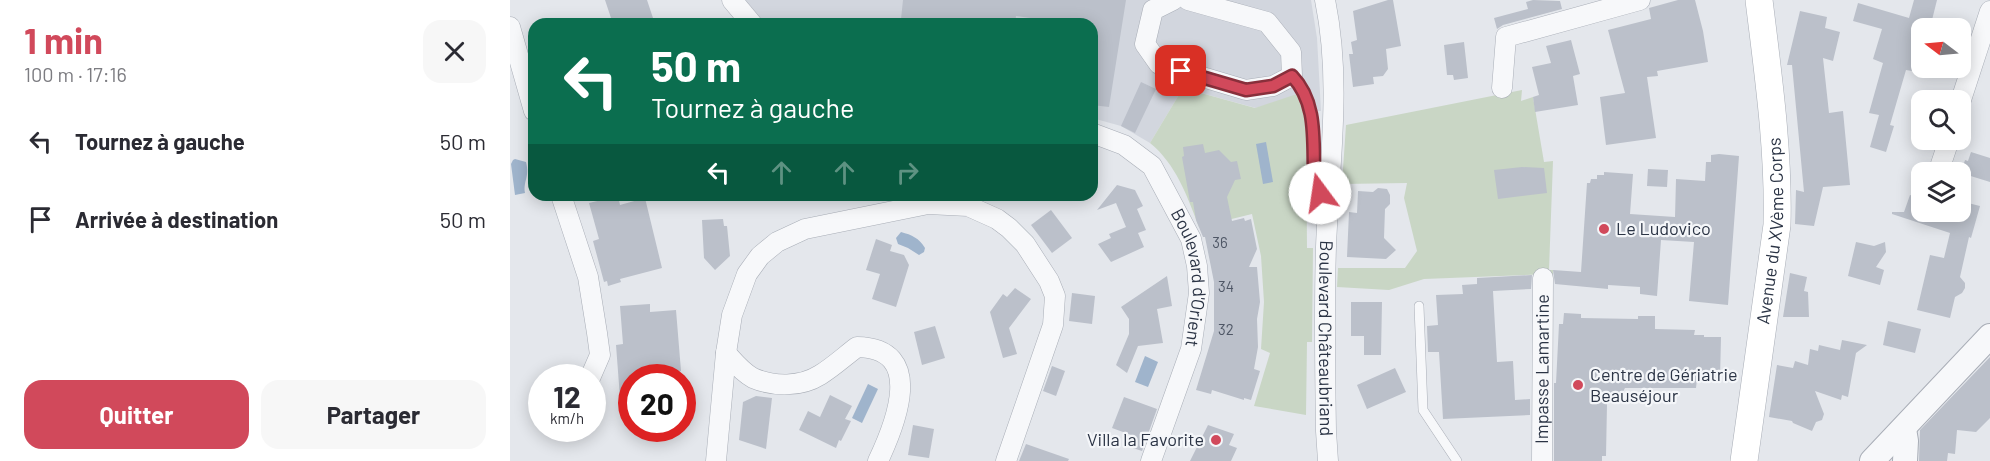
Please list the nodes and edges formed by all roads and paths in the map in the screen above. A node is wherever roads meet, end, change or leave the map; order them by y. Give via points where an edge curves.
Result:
1 (732, 0) edge
2 (1173, 0) edge
3 (1188, 0) edge
4 (1640, 0) edge
5 (1759, 0) edge
6 (1329, 1) edge
7 (1990, 11) edge
8 (747, 18) edge
9 (510, 27) edge
10 (1292, 76) junction
11 (1502, 88) dead end
12 (528, 90) edge
13 (1964, 90) edge
14 (1098, 135) edge
15 (1329, 194) junction
16 (563, 201) edge
17 (1543, 278) dead end
18 (1419, 306) dead end
19 (1990, 336) edge
20 (726, 353) junction
21 (596, 364) edge
22 (1904, 429) junction
23 (716, 461) edge
24 (878, 461) edge
25 (1006, 461) edge
26 (1151, 461) edge
27 (1329, 461) edge
28 (1457, 461) edge
29 (1542, 461) edge
30 (1744, 461) edge
31 (1872, 461) edge
32 (1905, 461) edge

1 - 8 street
2 - 10 street via 1153,10 1145,44 1159,64 1246,90 1273,86
3 - 10 street via 1267,22 1291,52
4 - 11 street via 1506,38
5 - 30 main road, Avenue du XVème Corps via 1778,196
6 - 15 street, Boulevard Châteaubriand via 1334,117
7 - 13 street
9 - 12 street
10 - 15 lane via 1312,112 1315,189
14 - 26 street, Boulevard d'Orient via 1124,145 1152,166 1191,240 1197,266 1199,293 1191,350
15 - 27 street, Boulevard Châteaubriand via 1325,344
16 - 21 street via 588,277 600,355
17 - 29 street, Impasse Lamartine
18 - 28 lane via 1423,410
19 - 22 street
20 - 23 street
20 - 24 street via 753,377 784,385 820,375 857,347 880,350 895,361 900,379 897,415
20 - 25 street via 732,315 747,274 777,242 805,229 928,204 968,206 1009,228 1024,244 1055,296 1053,325
22 - 31 street
22 - 32 street

